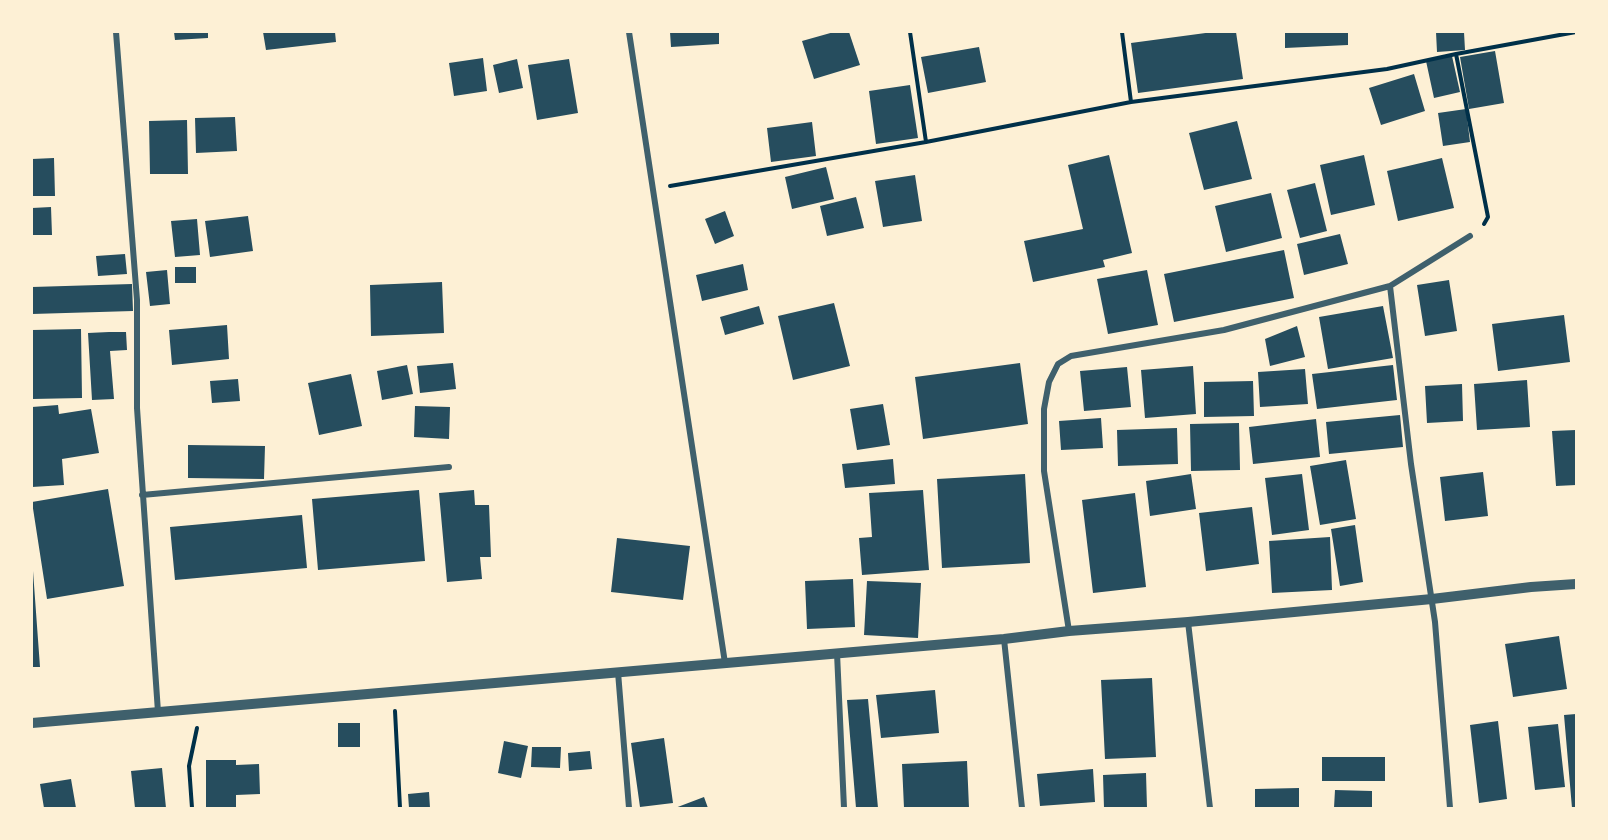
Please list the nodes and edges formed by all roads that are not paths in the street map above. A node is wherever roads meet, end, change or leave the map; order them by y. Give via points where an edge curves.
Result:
1 (116, 32) edge
2 (629, 32) edge
3 (1470, 236) road end
4 (1390, 286) junction
5 (449, 467) dead end
6 (142, 495) junction
7 (1576, 584) edge
8 (1432, 599) junction
9 (1188, 622) junction
10 (1069, 631) junction
11 (1004, 639) junction
12 (837, 652) junction
13 (725, 663) junction
14 (618, 672) junction
15 (158, 712) junction
16 (32, 723) edge
17 (629, 808) edge
18 (844, 808) edge
19 (1022, 808) edge
20 (1210, 808) edge
21 (1450, 808) edge

1 - 6 street via 137,300
2 - 13 street
3 - 4 street
4 - 8 street
4 - 10 street via 1224,330 1071,356 1058,364 1049,382 1044,410 1044,471
5 - 6 street
6 - 15 street
7 - 8 street
8 - 9 street
8 - 21 street
9 - 10 street
9 - 20 street
10 - 11 street
11 - 12 street
11 - 19 street
12 - 13 street
12 - 18 street
13 - 14 street
14 - 15 street
14 - 17 street
15 - 16 street

